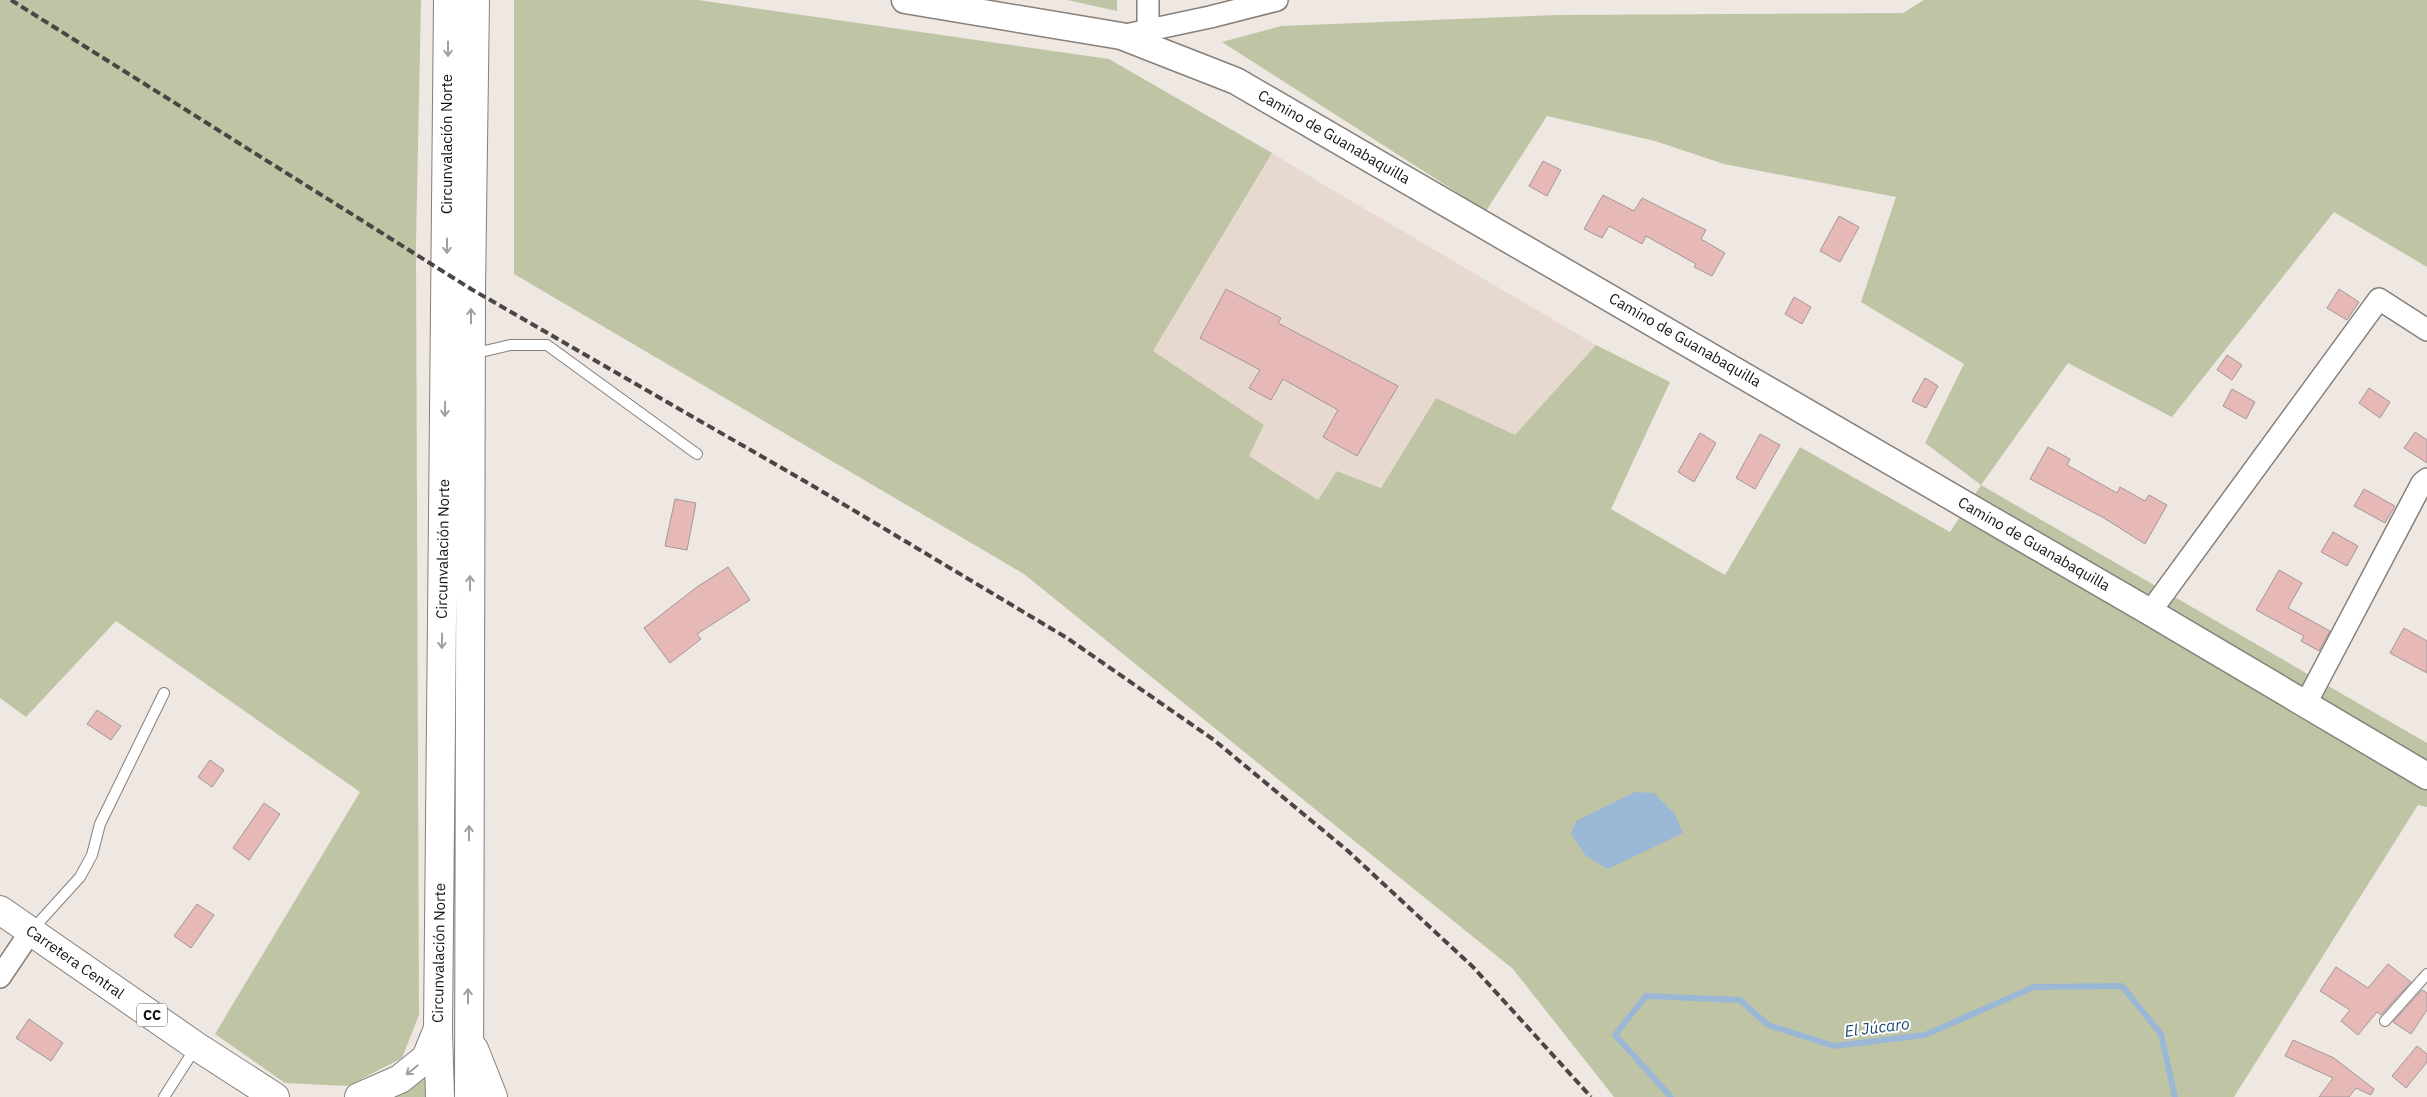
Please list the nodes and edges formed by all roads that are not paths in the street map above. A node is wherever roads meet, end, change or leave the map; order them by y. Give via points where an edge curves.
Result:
1 (448, 0) edge
2 (475, 0) edge
3 (905, 0) edge
4 (1148, 0) edge
5 (1276, 0) edge
6 (1148, 30) junction
7 (1121, 36) junction
8 (2427, 330) edge
9 (471, 354) junction
10 (697, 454) dead end
11 (2427, 479) edge
12 (2150, 612) junction
13 (164, 694) dead end
14 (2305, 705) junction
15 (2427, 776) edge
16 (0, 910) edge
17 (31, 931) junction
18 (2427, 974) edge
19 (0, 977) edge
20 (2385, 1020) dead end
21 (438, 1030) junction
22 (468, 1034) junction
23 (196, 1046) junction
24 (164, 1097) edge
25 (275, 1097) edge
26 (359, 1097) edge
27 (440, 1097) edge
28 (469, 1097) edge
29 (493, 1097) edge

1 -> 21 main road, Circunvalación Norte
9 -> 2 main road, Circunvalación Norte
3 - 7 street, Camino de Guanabaquilla
4 - 6 street
5 - 6 street
6 - 7 street
7 - 12 street, Camino de Guanabaquilla via 1236,81
8 - 12 street via 2379,299
9 - 10 lane via 510,345 548,345
22 -> 9 main road, Circunvalación Norte
11 - 14 street
12 - 14 street, Camino de Guanabaquilla
13 - 17 lane via 100,824 92,855 80,876
14 - 15 street, Camino de Guanabaquilla
16 - 17 main road, Carretera Central / CC
17 - 19 street
17 - 23 main road, Carretera Central / CC
18 - 20 lane
21 -> 26 main road via 426,1058 400,1079
21 - 27 main road, Circunvalación Norte
22 - 28 main road, Circunvalación Norte
22 - 29 main road
23 - 24 lane
23 - 25 main road, Carretera Central / CC

